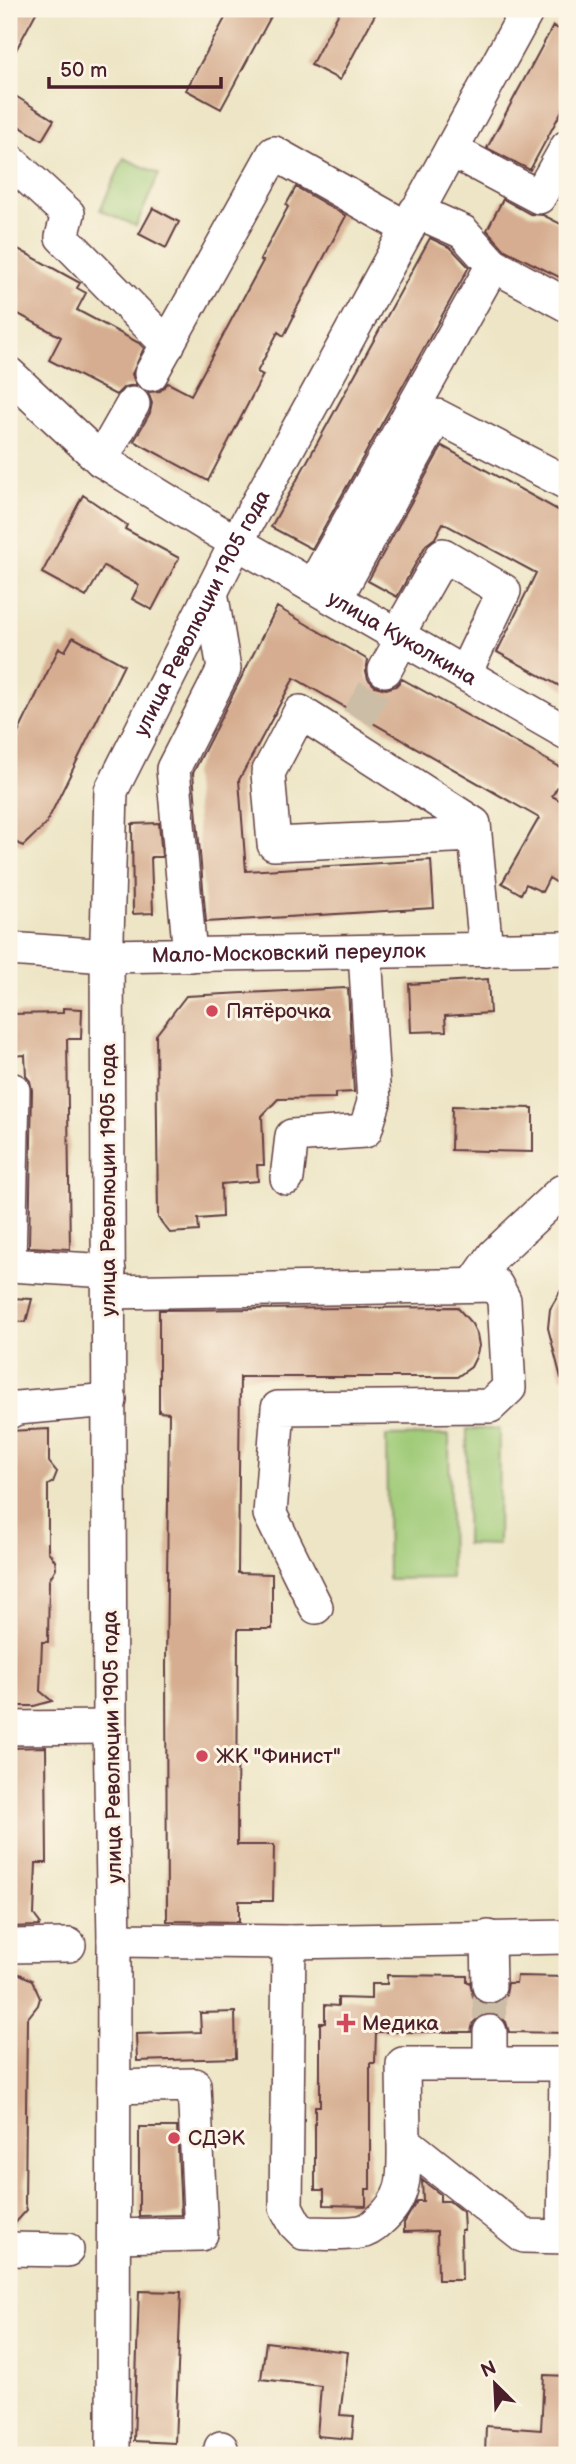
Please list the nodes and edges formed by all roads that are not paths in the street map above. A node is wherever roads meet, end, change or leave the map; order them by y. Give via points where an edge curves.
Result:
1 (528, 9) edge
2 (567, 147) edge
3 (451, 149) junction
4 (9, 160) edge
5 (412, 220) junction
6 (493, 265) junction
7 (567, 305) edge
8 (168, 345) junction
9 (9, 373) edge
10 (151, 374) dead end
11 (133, 404) dead end
12 (101, 460) junction
13 (567, 483) edge
14 (237, 541) junction
15 (211, 592) junction
16 (325, 592) junction
17 (400, 636) junction
18 (385, 670) tunnel mouth
19 (465, 673) junction
20 (567, 733) edge
21 (475, 835) junction
22 (567, 948) edge
23 (9, 949) edge
24 (486, 950) junction
25 (365, 952) junction
26 (190, 955) junction
27 (107, 956) junction
28 (9, 1090) edge
29 (287, 1178) dead end
30 (567, 1191) edge
31 (9, 1264) edge
32 (109, 1282) junction
33 (473, 1285) junction
34 (110, 1400) junction
35 (9, 1412) edge
36 (316, 1607) dead end
37 (110, 1727) junction
38 (9, 1728) edge
39 (488, 1937) junction
40 (567, 1937) edge
41 (114, 1940) junction
42 (289, 1942) junction
43 (9, 1945) edge
44 (69, 1945) dead end
45 (489, 1986) tunnel mouth
46 (114, 2088) junction
47 (404, 2141) junction
48 (114, 2236) junction
49 (566, 2237) edge
50 (9, 2249) edge
51 (67, 2250) dead end
52 (113, 2455) edge

1 - 3 street, улица Революции 1905 года
2 - 3 street via 539,198
3 - 5 street, улица Революции 1905 года
4 - 8 street via 68,214 62,237
5 - 6 street via 463,232
5 - 8 street via 274,153
5 - 14 street, улица Революции 1905 года
6 - 7 street
6 - 16 street
8 - 10 street
9 - 12 street, улица Куколкина
11 - 12 street
12 - 14 street, улица Куколкина
13 - 16 street via 436,416
14 - 15 street, улица Революции 1905 года
14 - 16 street, улица Куколкина
15 - 26 street via 224,669 173,769
15 - 27 street, улица Революции 1905 года via 111,790
16 - 17 street, улица Куколкина
17 - 18 street
17 - 19 street, улица Куколкина
17 - 19 street via 443,555 504,591
19 - 20 street, улица Куколкина
21 - 21 street via 274,844 268,773 300,712 352,730 474,824
21 - 24 street
22 - 24 street, Мало-Московский переулок
23 - 27 street, Мало-Московский переулок
24 - 25 street, Мало-Московский переулок
25 - 26 street, Мало-Московский переулок
25 - 29 street via 374,1102 365,1131 292,1136
26 - 27 street, Мало-Московский переулок
27 - 32 street, улица Революции 1905 года
28 - 31 street via 13,1090
30 - 33 street via 494,1255
31 - 32 street
32 - 33 street
32 - 34 street, улица Революции 1905 года
33 - 36 street via 496,1285 504,1300 509,1388 491,1406 278,1408 270,1514
34 - 35 street
34 - 37 street, улица Революции 1905 года
37 - 38 street
37 - 41 street, улица Революции 1905 года
39 - 40 street
39 - 42 street
39 - 45 street
41 - 42 street
41 - 46 street, улица Революции 1905 года
42 - 47 street via 286,2207 295,2224 304,2233 363,2232 394,2217 404,2174
43 - 44 street
46 - 48 street, улица Революции 1905 года
46 - 48 street via 194,2085 201,2234
47 - 49 street via 524,2236
47 - 49 street via 403,2064 490,2048 566,2064
48 - 52 street, улица Революции 1905 года
50 - 51 street

